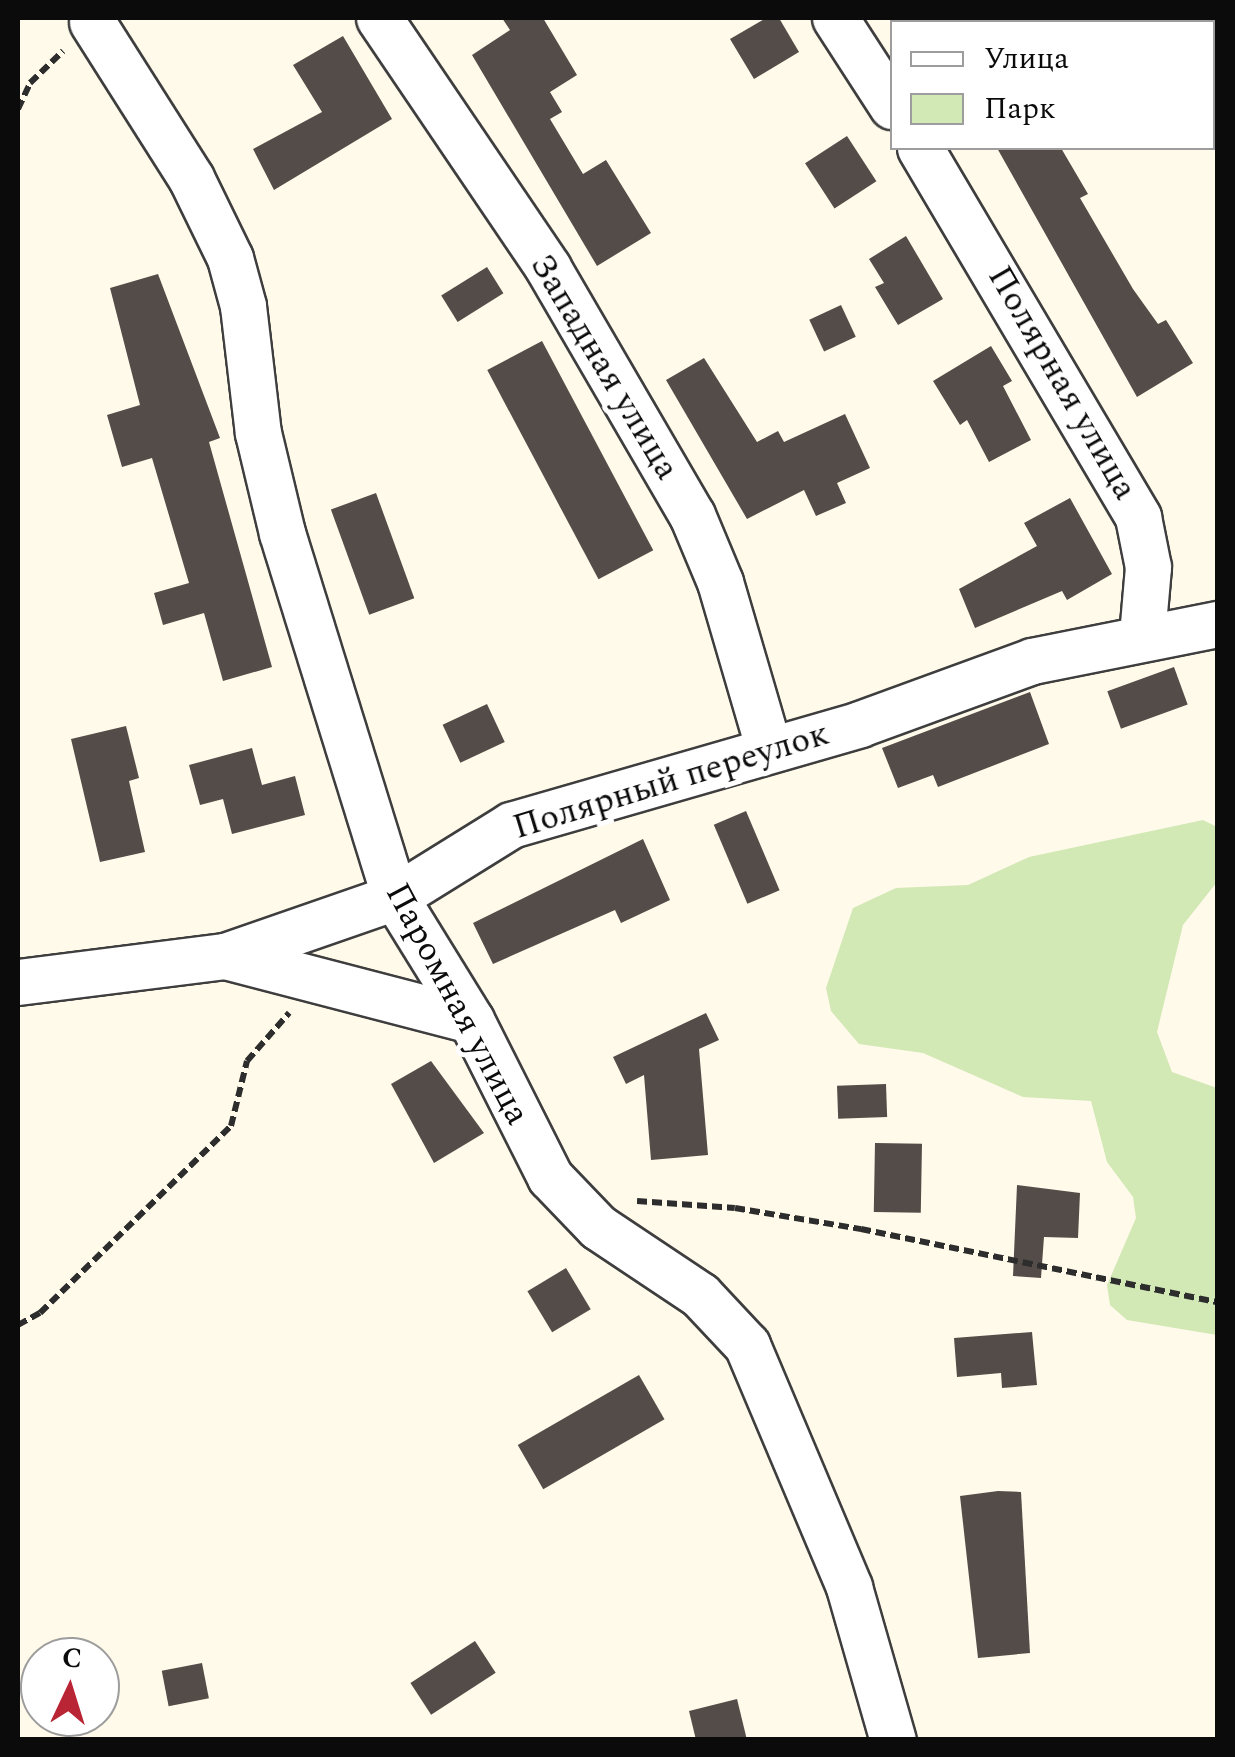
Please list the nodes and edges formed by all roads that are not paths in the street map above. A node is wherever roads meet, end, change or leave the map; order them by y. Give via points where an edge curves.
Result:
1 (379, 18) edge
2 (835, 18) edge
3 (92, 22) road end
4 (890, 103) edge
5 (921, 150) edge
6 (1218, 624) edge
7 (1142, 636) junction
8 (768, 746) junction
9 (396, 896) junction
10 (225, 956) junction
11 (18, 982) edge
12 (471, 1020) junction
13 (893, 1740) edge

1 - 8 street, Западная улица via 548,268 692,515 720,582
2 - 4 street
3 - 9 street, Паромная улица via 192,178 230,258 243,306 258,433 282,533
5 - 7 street, Полярная улица via 1133,506 1148,567
6 - 7 street, Полярный переулок
7 - 8 street, Полярный переулок via 1032,662 860,724
8 - 9 street, Полярный переулок via 511,825
9 - 10 street, Полярный переулок
9 - 12 street, Паромная улица
10 - 11 street, Полярный переулок
10 - 12 street
12 - 13 street, Паромная улица via 534,1150 566,1197 598,1227 700,1295 747,1346 849,1587

